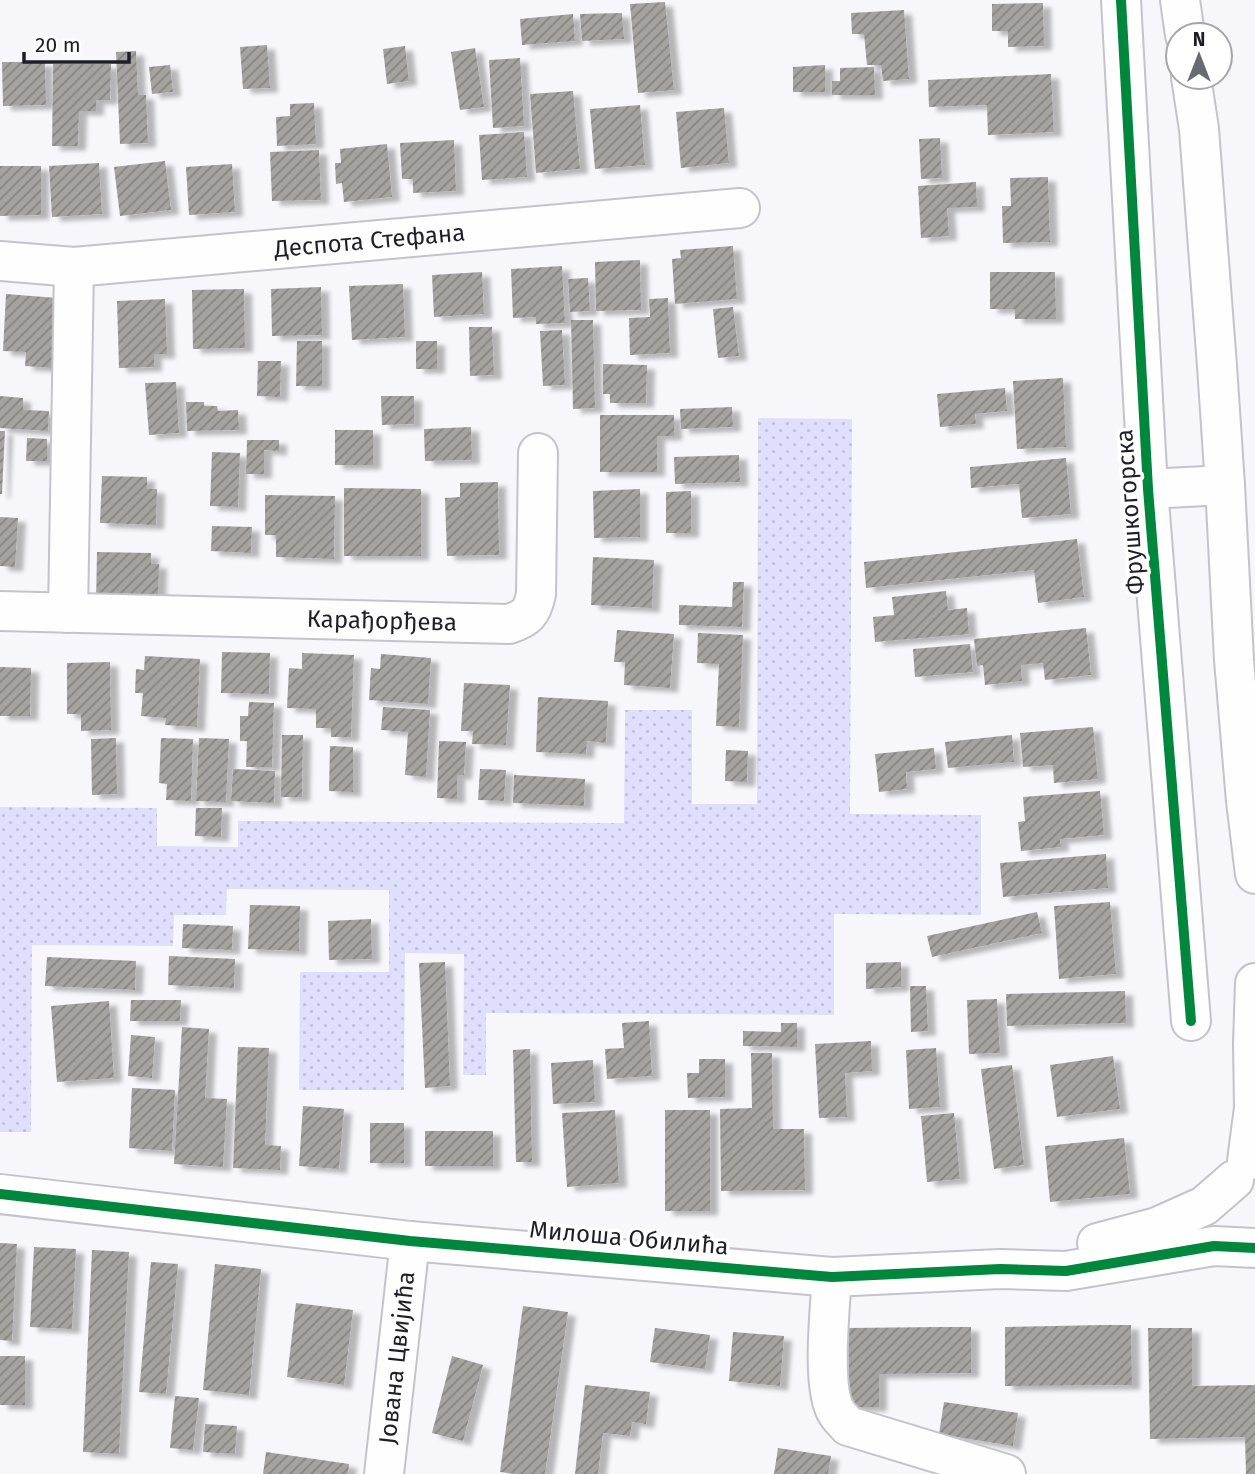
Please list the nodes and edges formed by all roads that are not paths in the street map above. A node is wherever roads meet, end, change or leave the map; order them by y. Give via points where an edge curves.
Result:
1 (1121, 0) edge
2 (1180, 0) edge
3 (1183, 21) edge
4 (1194, 91) edge
5 (740, 208) dead end
6 (0, 261) edge
7 (74, 267) junction
8 (538, 453) dead end
9 (1225, 485) junction
10 (1148, 489) junction
11 (0, 611) edge
12 (68, 613) junction
13 (1250, 799) edge
14 (1255, 874) edge
15 (1255, 983) edge
16 (1191, 1021) dead end
17 (1246, 1165) edge
18 (0, 1194) edge
19 (410, 1241) junction
20 (1255, 1248) edge
21 (1000, 1269) junction
22 (832, 1277) junction
23 (384, 1474) edge
24 (1006, 1474) edge

1 - 10 street, Фрушкогорска
2 - 3 street
4 - 9 street
5 - 7 street, Деспота Стефана
6 - 7 street, Деспота Стефана
7 - 12 street
8 - 12 street, Карађорђева via 536,594 522,620 509,624
9 - 10 street, Фрушкогорска
9 - 13 street via 1234,660
10 - 16 street, Фрушкогорска
11 - 12 street, Карађорђева
13 - 14 street
15 - 17 street via 1254,1108
17 - 20 street via 1230,1201 1231,1212 1240,1233
17 - 21 street, Милоша Обилића via 1204,1206 1157,1227
18 - 19 street, Милоша Обилића
19 - 22 street, Милоша Обилића
19 - 23 street, Јована Цвијића
20 - 21 street, Милоша Обилића via 1214,1246 1066,1272
21 - 22 street, Милоша Обилића
22 - 24 street via 827,1376 836,1412 848,1426

